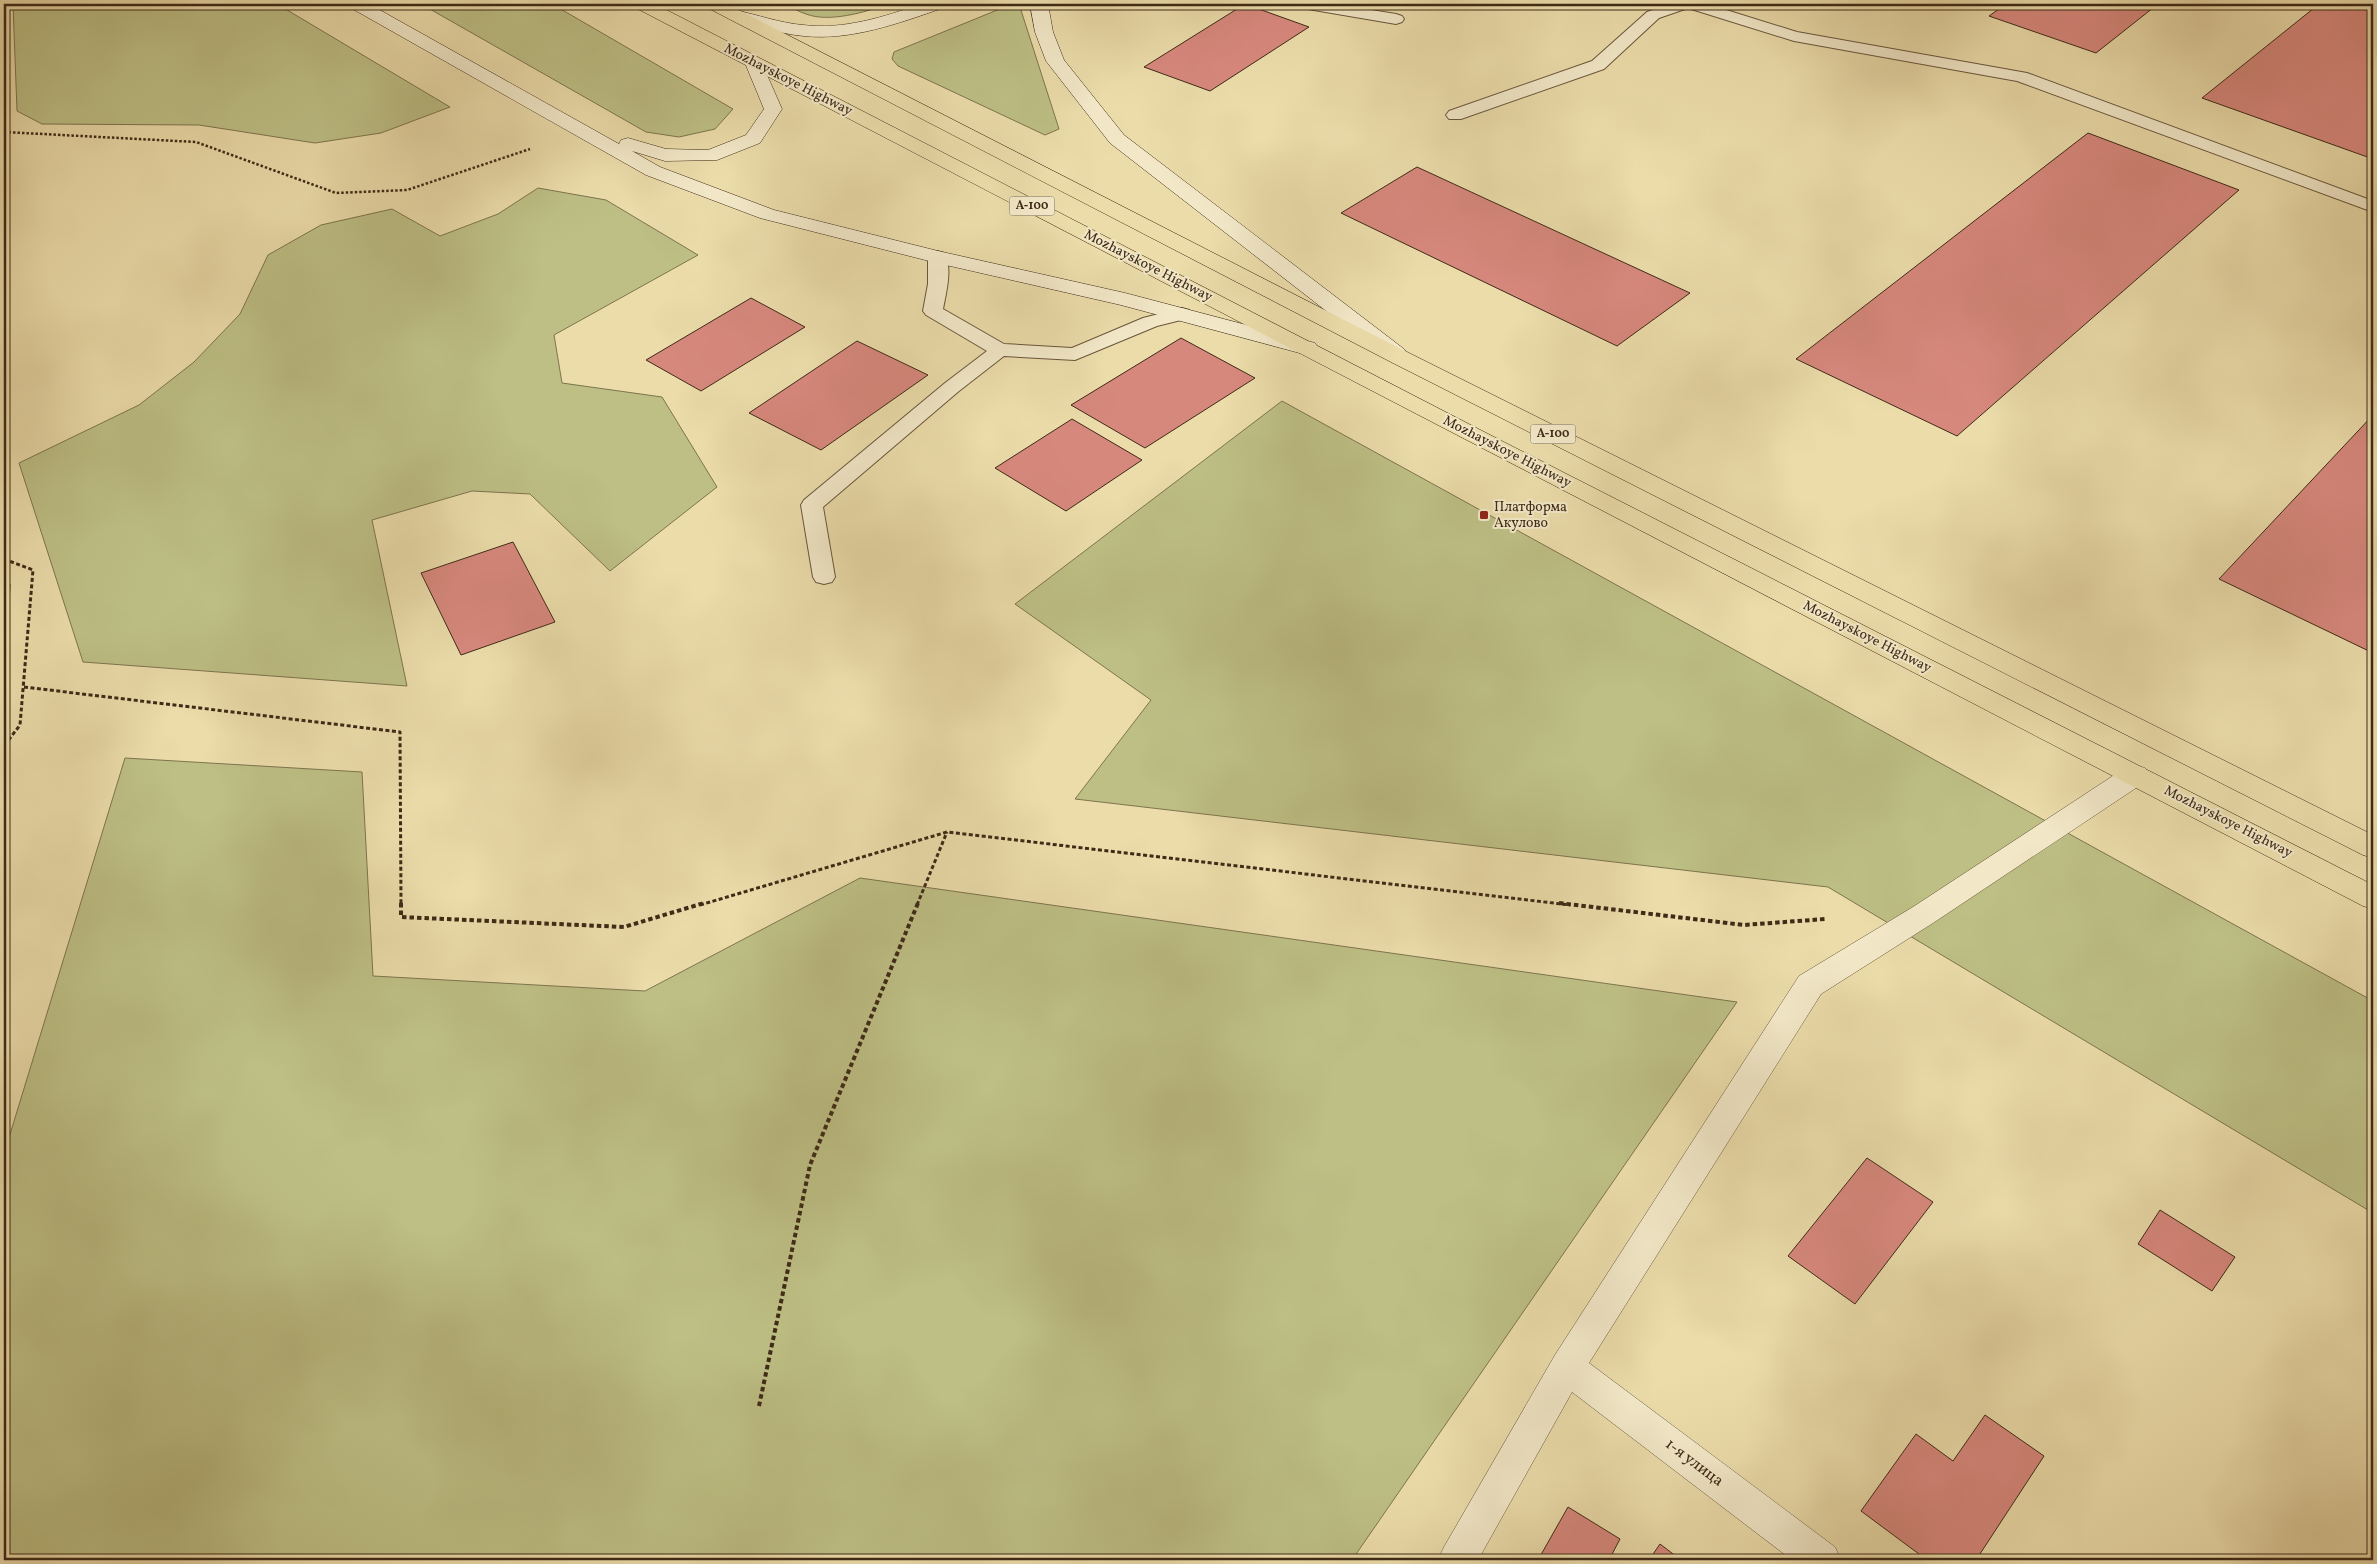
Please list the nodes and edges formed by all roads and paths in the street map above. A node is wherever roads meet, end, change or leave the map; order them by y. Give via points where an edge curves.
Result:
1 (357, 4) edge
2 (642, 4) edge
3 (714, 4) edge
4 (937, 4) edge
5 (1039, 4) edge
6 (1308, 4) edge
7 (1685, 4) edge
8 (1691, 4) edge
9 (735, 15) junction
10 (1396, 19) dead end
11 (754, 63) junction
12 (1455, 115) dead end
13 (583, 131) junction
14 (4, 132) edge
15 (2373, 207) edge
16 (936, 256) junction
17 (1182, 314) junction
18 (1310, 349) junction
19 (1000, 350) junction
20 (1399, 356) junction
21 (4, 559) edge
22 (824, 576) dead end
23 (24, 687) junction
24 (4, 746) edge
25 (2135, 775) junction
26 (947, 832) junction
27 (2373, 847) edge
28 (2373, 898) edge
29 (1831, 918) dead end
30 (1567, 1367) junction
31 (759, 1406) dead end
32 (1458, 1560) edge
33 (1822, 1560) edge

1 - 13 street
2 - 11 main road, Mozhayskoye Highway / А-100
3 - 9 main road, А-100
4 - 9 street via 899,18 845,29 806,31
5 - 20 street via 1044,32 1055,61 1117,139
6 - 10 lane
7 - 12 lane via 1653,16 1598,64
8 - 15 lane via 1794,36 2021,77
9 - 20 main road, А-100
11 - 13 street via 773,109 753,139 710,156 665,155
11 - 18 main road, Mozhayskoye Highway / А-100
13 - 14 path via 407,190 336,193 196,142
13 - 16 street via 653,171 767,214
16 - 17 street
16 - 19 lane via 938,284 933,311
17 - 18 street
17 - 19 lane via 1150,322 1075,354
18 - 25 main road, Mozhayskoye Highway / А-100
19 - 22 lane via 812,505
20 - 27 main road, А-100
21 - 23 path via 33,570
23 - 24 path via 20,725
23 - 26 path via 400,732 401,917 624,927
25 - 28 main road, Mozhayskoye Highway / А-100
25 - 30 street via 1923,915 1810,985
26 - 29 path via 1744,925
26 - 31 path via 810,1165
30 - 32 street
30 - 33 street, 1-я улица

